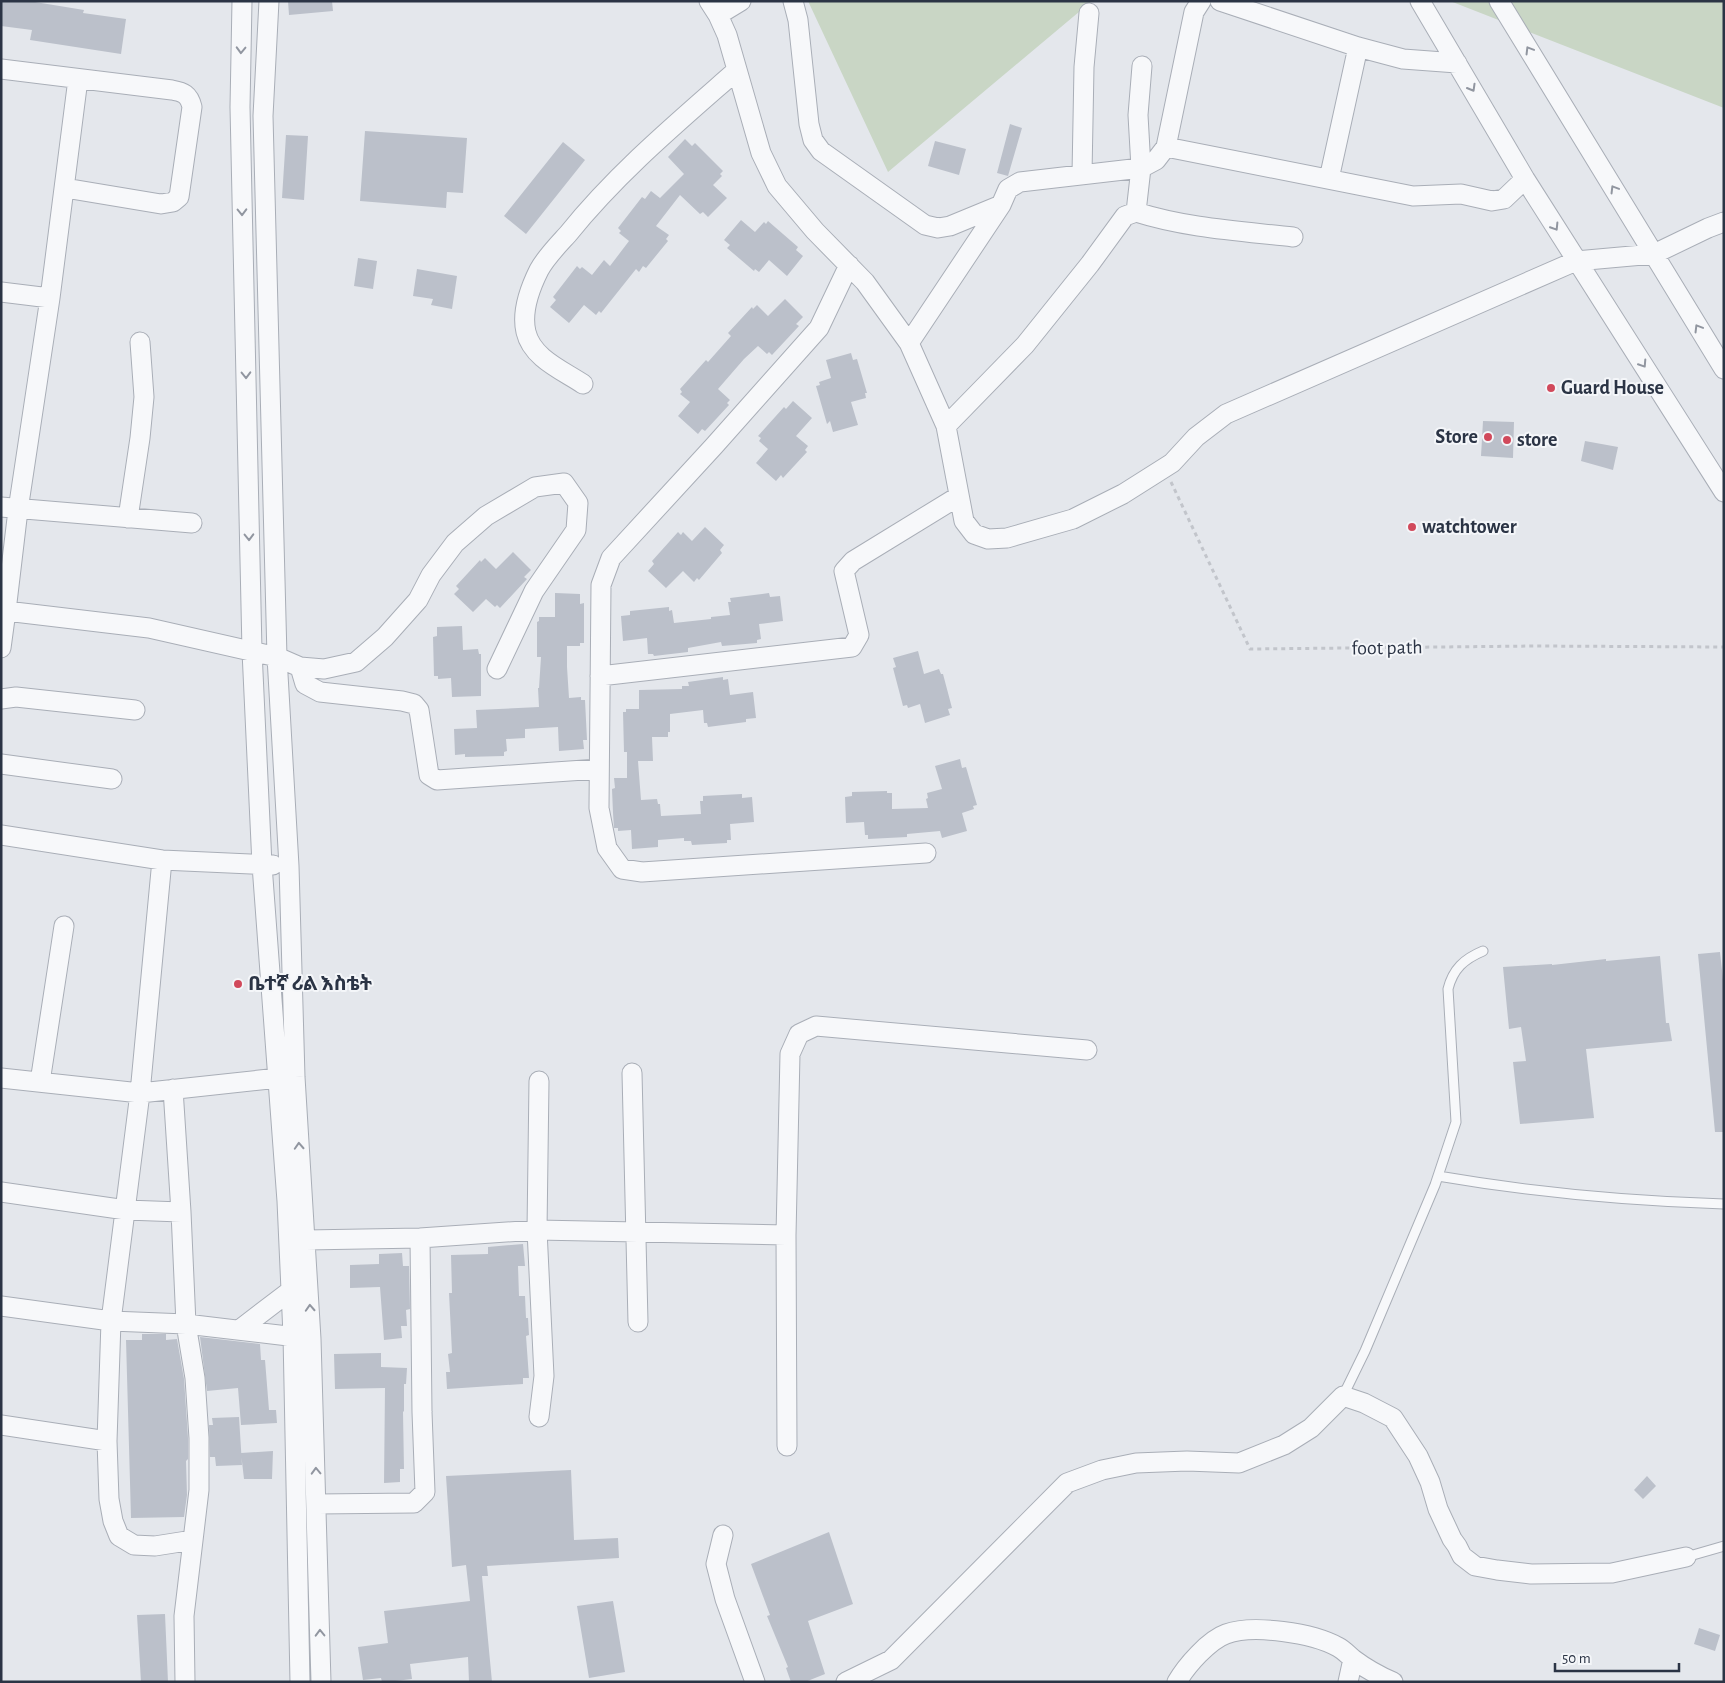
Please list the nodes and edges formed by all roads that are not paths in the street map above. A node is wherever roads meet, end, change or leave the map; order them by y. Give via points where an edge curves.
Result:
1 (242, 1) edge
2 (269, 1) edge
3 (740, 1) edge
4 (793, 1) edge
5 (1201, 1) edge
6 (1220, 1) edge
7 (1420, 1) edge
8 (1499, 1) edge
9 (714, 8) edge
10 (1089, 13) dead end
11 (1358, 47) junction
12 (1457, 62) junction
13 (1142, 66) dead end
14 (1, 69) edge
15 (736, 70) junction
16 (78, 79) junction
17 (1166, 147) junction
18 (1141, 168) junction
19 (1082, 174) junction
20 (1329, 179) junction
21 (1525, 179) junction
22 (65, 188) junction
23 (1001, 205) junction
24 (1136, 212) junction
25 (1724, 222) edge
26 (1293, 237) dead end
27 (1654, 254) junction
28 (1576, 261) junction
29 (849, 265) junction
30 (1, 292) edge
31 (50, 298) junction
32 (140, 342) dead end
33 (909, 343) junction
34 (1724, 369) edge
35 (583, 384) dead end
36 (946, 426) junction
37 (1724, 492) edge
38 (959, 496) junction
39 (9, 508) edge
40 (128, 518) junction
41 (192, 522) dead end
42 (4, 611) edge
43 (1, 648) edge
44 (252, 651) junction
45 (277, 657) junction
46 (300, 667) junction
47 (496, 669) dead end
48 (600, 676) junction
49 (1, 699) edge
50 (135, 710) dead end
51 (1, 764) edge
52 (599, 768) junction
53 (112, 778) dead end
54 (1, 835) edge
55 (926, 853) dead end
56 (162, 860) junction
57 (262, 865) junction
58 (288, 866) junction
59 (64, 926) dead end
60 (1483, 951) dead end
61 (1087, 1050) dead end
62 (632, 1073) dead end
63 (1, 1078) edge
64 (286, 1078) junction
65 (539, 1081) dead end
66 (40, 1082) junction
67 (173, 1089) junction
68 (140, 1093) junction
69 (1438, 1176) junction
70 (1, 1192) edge
71 (1724, 1204) edge
72 (126, 1210) junction
73 (181, 1212) junction
74 (538, 1230) junction
75 (637, 1232) junction
76 (786, 1235) junction
77 (420, 1238) junction
78 (306, 1240) junction
79 (308, 1278) junction
80 (291, 1289) junction
81 (1, 1306) edge
82 (111, 1321) junction
83 (638, 1322) dead end
84 (186, 1324) junction
85 (239, 1330) junction
86 (302, 1337) junction
87 (1343, 1396) junction
88 (539, 1417) dead end
89 (1, 1425) edge
90 (107, 1441) junction
91 (787, 1446) dead end
92 (317, 1504) junction
93 (723, 1535) dead end
94 (192, 1540) junction
95 (1724, 1546) edge
96 (1686, 1557) joint
97 (1353, 1659) junction
98 (185, 1682) edge
99 (300, 1682) edge
100 (321, 1682) edge
101 (755, 1682) edge
102 (846, 1682) edge
103 (1177, 1682) edge
104 (1348, 1682) edge
105 (1392, 1682) edge

1 -> 44 street via 240,106
2 - 45 street via 263,116
3 - 9 street
4 - 23 street via 810,124 813,140 821,151 925,225 950,226
5 - 17 street via 1194,12
6 - 11 street
7 - 12 street
27 -> 8 street
9 - 15 street via 727,35
10 - 19 street via 1084,67
11 - 12 street via 1403,59
11 - 20 street
12 -> 21 street
13 - 18 street via 1138,115
14 - 16 street
15 - 29 street via 761,154 777,186
15 - 35 street via 588,209 540,268 528,296 524,316 526,333 537,354
16 - 22 street
16 - 22 street via 183,92 192,107 178,197 172,202 161,204
17 - 18 street via 1156,160
17 - 20 street
18 - 19 street
18 - 24 street
19 - 23 street via 1020,182 1008,189
20 - 21 street via 1413,196 1461,194 1492,201 1504,198
21 -> 28 street
22 - 31 street
23 - 33 street
24 - 26 street via 1184,224
24 - 36 street via 1124,216 1025,345
25 - 27 street
27 - 28 street
34 -> 27 street
28 -> 37 street
28 - 38 street via 1226,414 1196,437 1172,463 1123,494 1073,519 1007,538 988,539 974,534 964,521
29 - 33 street via 866,282
29 - 48 street via 818,328 611,558 601,585
30 - 31 street
31 - 39 street
32 - 40 street via 144,397
33 - 36 street
36 - 38 street
38 - 48 street via 853,561 844,571 859,635 852,647
39 - 40 street
39 - 42 street
40 - 41 street
42 - 43 street
42 - 44 street via 149,628
44 - 45 street
44 - 57 street
45 - 46 street
45 - 58 street
46 - 47 street via 324,669 356,662 418,600 431,575 455,543 486,516 535,487 564,483 578,503 576,530 534,591
46 - 52 street via 305,684 320,692 414,704 419,710 429,775 437,780
48 - 52 street
49 - 50 street via 16,697
51 - 53 street
52 - 55 street via 599,808 607,848 622,869 642,872
54 - 56 street
56 - 57 street
56 - 68 street
57 - 58 street
57 - 64 street
58 - 64 street
59 - 66 street
60 - 69 lane via 1470,956 1459,967 1451,976 1448,989 1456,1122
61 - 76 street via 816,1026 799,1034 790,1054
62 - 75 street
63 - 66 street
64 - 67 street
78 -> 64 street
64 - 80 street
65 - 74 street
66 - 68 street
67 - 68 street
67 - 73 street
68 - 72 street
69 - 71 lane via 1599,1196
69 - 87 lane via 1388,1299
70 - 72 street
72 - 73 street
72 - 82 street
73 - 84 street
74 - 75 street
74 - 77 street
74 - 88 street via 544,1376
75 - 76 street
75 - 83 street
76 - 91 street
77 - 78 street
77 - 92 street via 425,1492 414,1503
78 - 79 street
79 - 80 street
86 -> 79 street
80 - 85 street
80 - 86 street
81 - 82 street
82 - 84 street
82 - 90 street
84 - 85 street
84 - 94 street via 195,1378 199,1438 199,1490
85 - 86 street
92 -> 86 street
86 - 99 street
87 - 96 street via 1392,1418 1418,1456 1452,1539 1462,1556 1475,1566 1531,1574 1612,1573
87 - 102 street via 1311,1428 1284,1445 1239,1463 1136,1463 1102,1470 1066,1484 891,1660
89 - 90 street
90 - 94 street via 109,1498 112,1521 119,1536 134,1545 155,1546
100 -> 92 street
93 - 101 street via 716,1564
94 - 98 street via 184,1616
95 - 96 lane
97 - 103 street via 1339,1647 1293,1632 1240,1630 1225,1634 1210,1644
97 - 104 street
97 - 105 street

